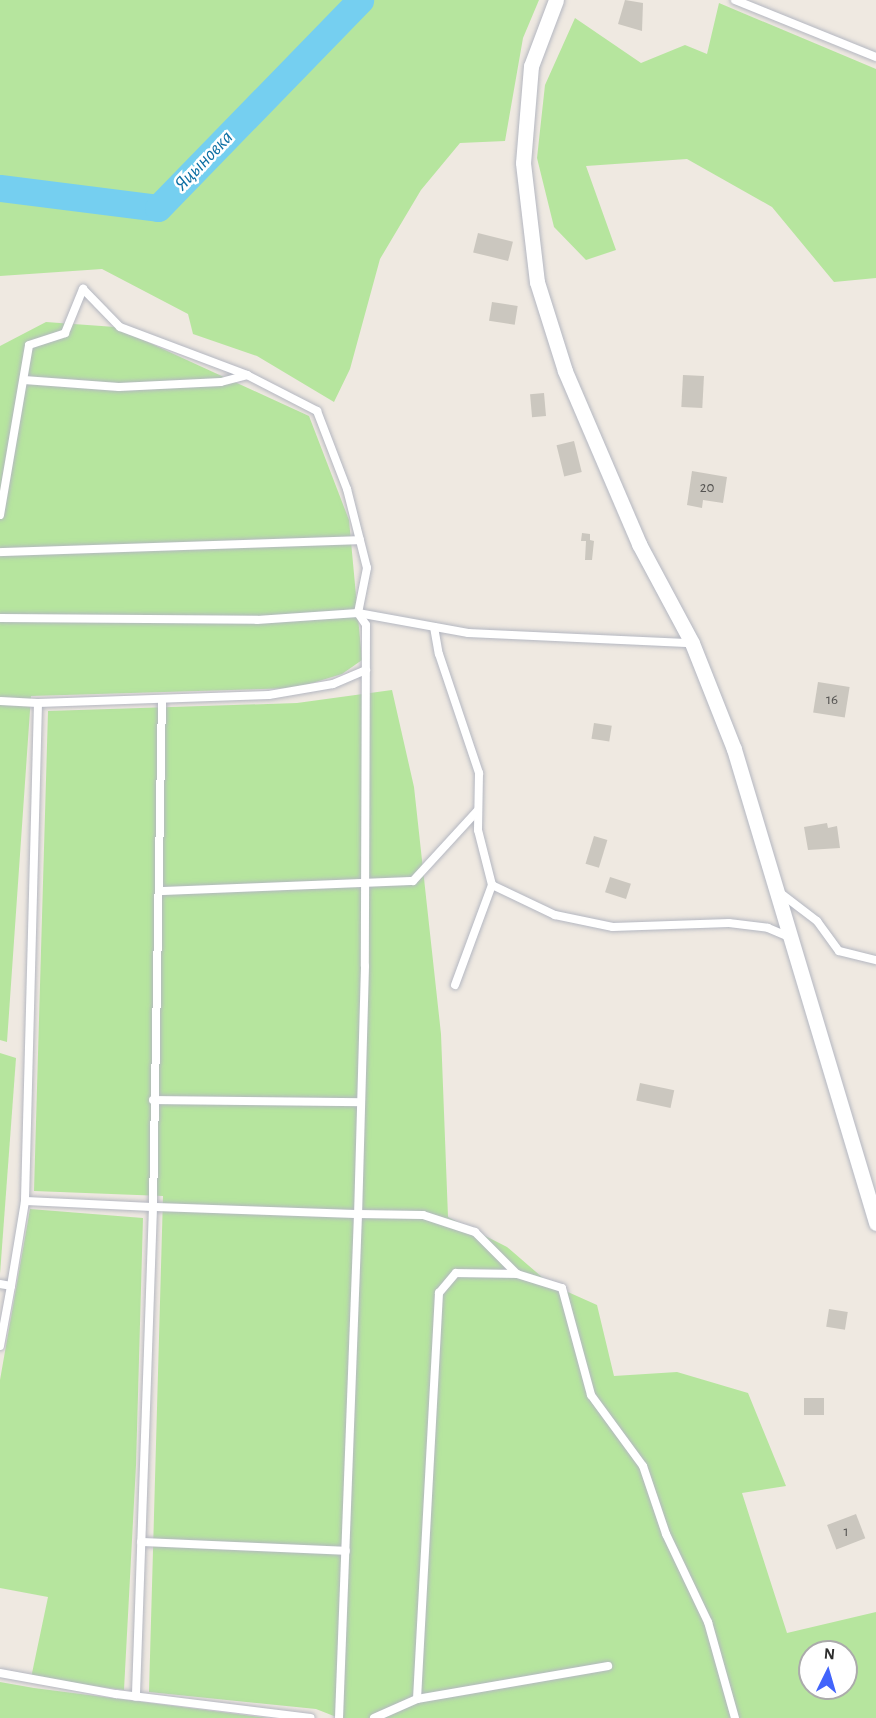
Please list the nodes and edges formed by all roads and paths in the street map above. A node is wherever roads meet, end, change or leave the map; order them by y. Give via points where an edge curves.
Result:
1 (556, 0) edge
2 (735, 0) edge
3 (876, 57) edge
4 (247, 375) junction
5 (24, 380) junction
6 (0, 516) edge
7 (360, 540) junction
8 (0, 552) edge
9 (358, 613) junction
10 (0, 618) edge
11 (434, 627) junction
12 (692, 643) junction
13 (366, 670) junction
14 (162, 699) junction
15 (0, 701) edge
16 (38, 704) junction
17 (478, 810) junction
18 (365, 885) junction
19 (492, 885) junction
20 (776, 890) junction
21 (161, 891) junction
22 (790, 938) junction
23 (876, 960) edge
24 (455, 985) dead end
25 (153, 1100) junction
26 (361, 1102) junction
27 (25, 1201) junction
28 (153, 1207) junction
29 (358, 1214) junction
30 (876, 1223) edge
31 (517, 1274) junction
32 (0, 1284) edge
33 (10, 1286) junction
34 (0, 1346) edge
35 (141, 1542) junction
36 (346, 1551) junction
37 (608, 1666) dead end
38 (0, 1674) edge
39 (135, 1696) junction
40 (417, 1699) junction
41 (311, 1718) edge
42 (339, 1718) edge
43 (374, 1718) edge
44 (735, 1718) edge

1 - 12 street via 531,66 523,163 537,282 565,371 611,479 639,543
2 - 3 lane
4 - 5 lane via 221,382 119,387
4 - 5 lane via 120,327 83,290 65,333 29,345
4 - 7 lane via 317,411 347,489
5 - 6 lane
7 - 8 lane
7 - 9 lane via 367,568
9 - 10 lane via 257,620
9 - 11 lane
9 - 13 lane via 366,625
11 - 12 lane via 468,633
11 - 17 lane via 439,654 479,773
12 - 20 street via 734,749
13 - 14 lane via 333,684 269,694
13 - 18 lane
14 - 16 lane
14 - 21 lane
15 - 16 lane
16 - 27 lane
17 - 18 lane via 413,881
17 - 19 lane via 478,830
18 - 21 lane
18 - 26 lane
19 - 22 lane via 555,915 613,927 729,923 768,928
19 - 24 lane
20 - 22 street
20 - 23 lane via 817,921 839,951
21 - 25 lane
22 - 30 street
25 - 26 lane
25 - 28 lane
26 - 29 lane
27 - 28 lane
27 - 33 lane
28 - 29 lane
28 - 35 lane
29 - 31 lane via 423,1215 475,1232
29 - 36 lane
31 - 40 lane via 456,1273 439,1293
31 - 44 lane via 562,1288 591,1395 643,1466 670,1544 708,1622
32 - 33 lane
33 - 34 lane
35 - 36 lane
35 - 39 lane
36 - 42 lane
37 - 40 lane
38 - 39 lane
39 - 41 lane
40 - 43 lane

